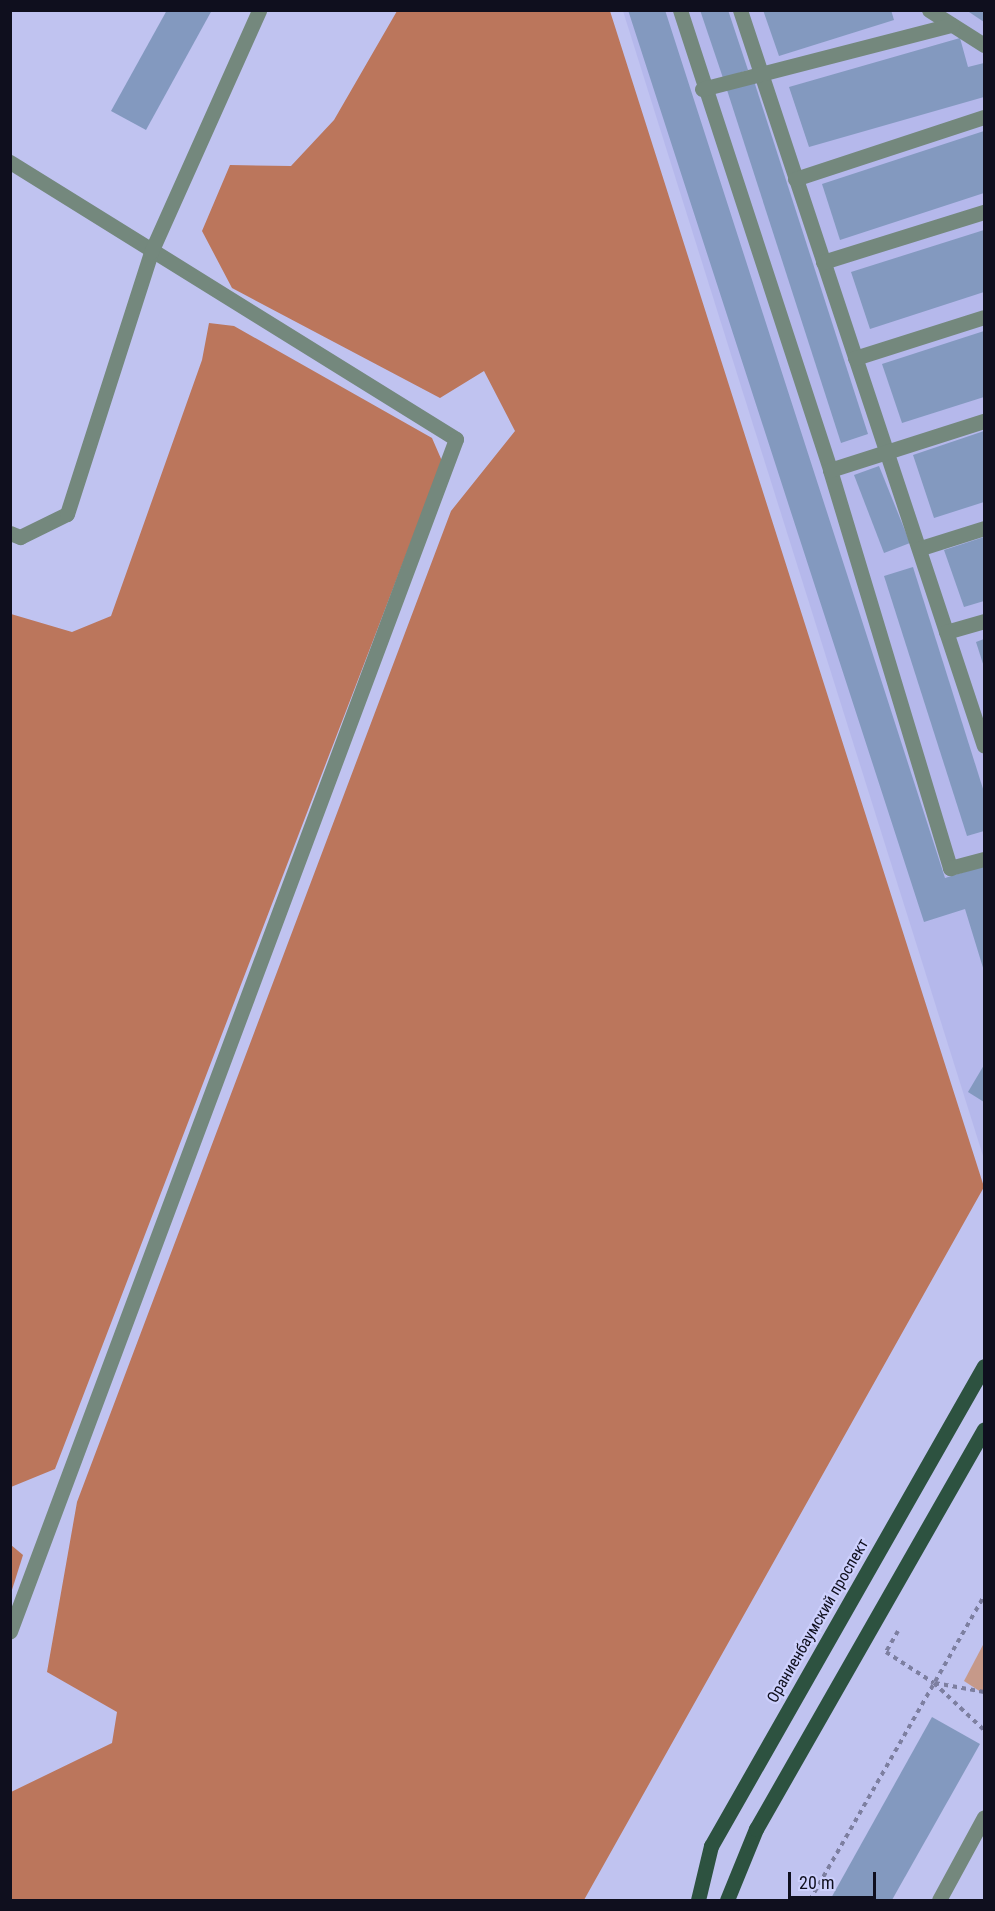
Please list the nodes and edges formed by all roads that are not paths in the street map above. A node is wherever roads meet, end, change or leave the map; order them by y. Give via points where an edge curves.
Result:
1 (259, 10) edge
2 (680, 10) edge
3 (740, 10) edge
4 (929, 10) edge
5 (952, 25) junction
6 (984, 45) edge
7 (762, 73) junction
8 (702, 89) junction
9 (984, 117) edge
10 (10, 162) edge
11 (795, 178) junction
12 (984, 212) edge
13 (151, 252) junction
14 (823, 262) junction
15 (984, 317) edge
16 (855, 358) junction
17 (984, 421) edge
18 (887, 454) junction
19 (830, 470) junction
20 (984, 528) edge
21 (10, 533) edge
22 (921, 548) junction
23 (984, 621) edge
24 (946, 632) junction
25 (981, 726) edge
26 (984, 746) edge
27 (984, 859) edge
28 (984, 1366) edge
29 (984, 1430) edge
30 (10, 1631) edge
31 (984, 1817) edge
32 (698, 1900) edge
33 (727, 1900) edge
34 (939, 1900) edge

1 - 13 lane
2 - 8 lane
3 - 7 lane
4 - 5 lane
5 - 6 lane
5 - 7 lane
7 - 8 lane
7 - 11 lane
8 - 19 lane
9 - 11 lane
10 - 13 lane
11 - 14 lane
12 - 14 lane
13 - 21 lane via 66,514 21,537
13 - 30 lane via 456,439
14 - 16 lane
15 - 16 lane
16 - 18 lane
17 - 18 lane
18 - 19 lane
18 - 22 lane
19 - 27 lane via 950,868
20 - 22 lane
22 - 24 lane
23 - 24 lane
24 - 25 lane
25 - 26 lane
28 - 32 main road, Ораниенбаумский проспект via 711,1846
29 - 33 main road via 756,1829
31 - 34 lane

